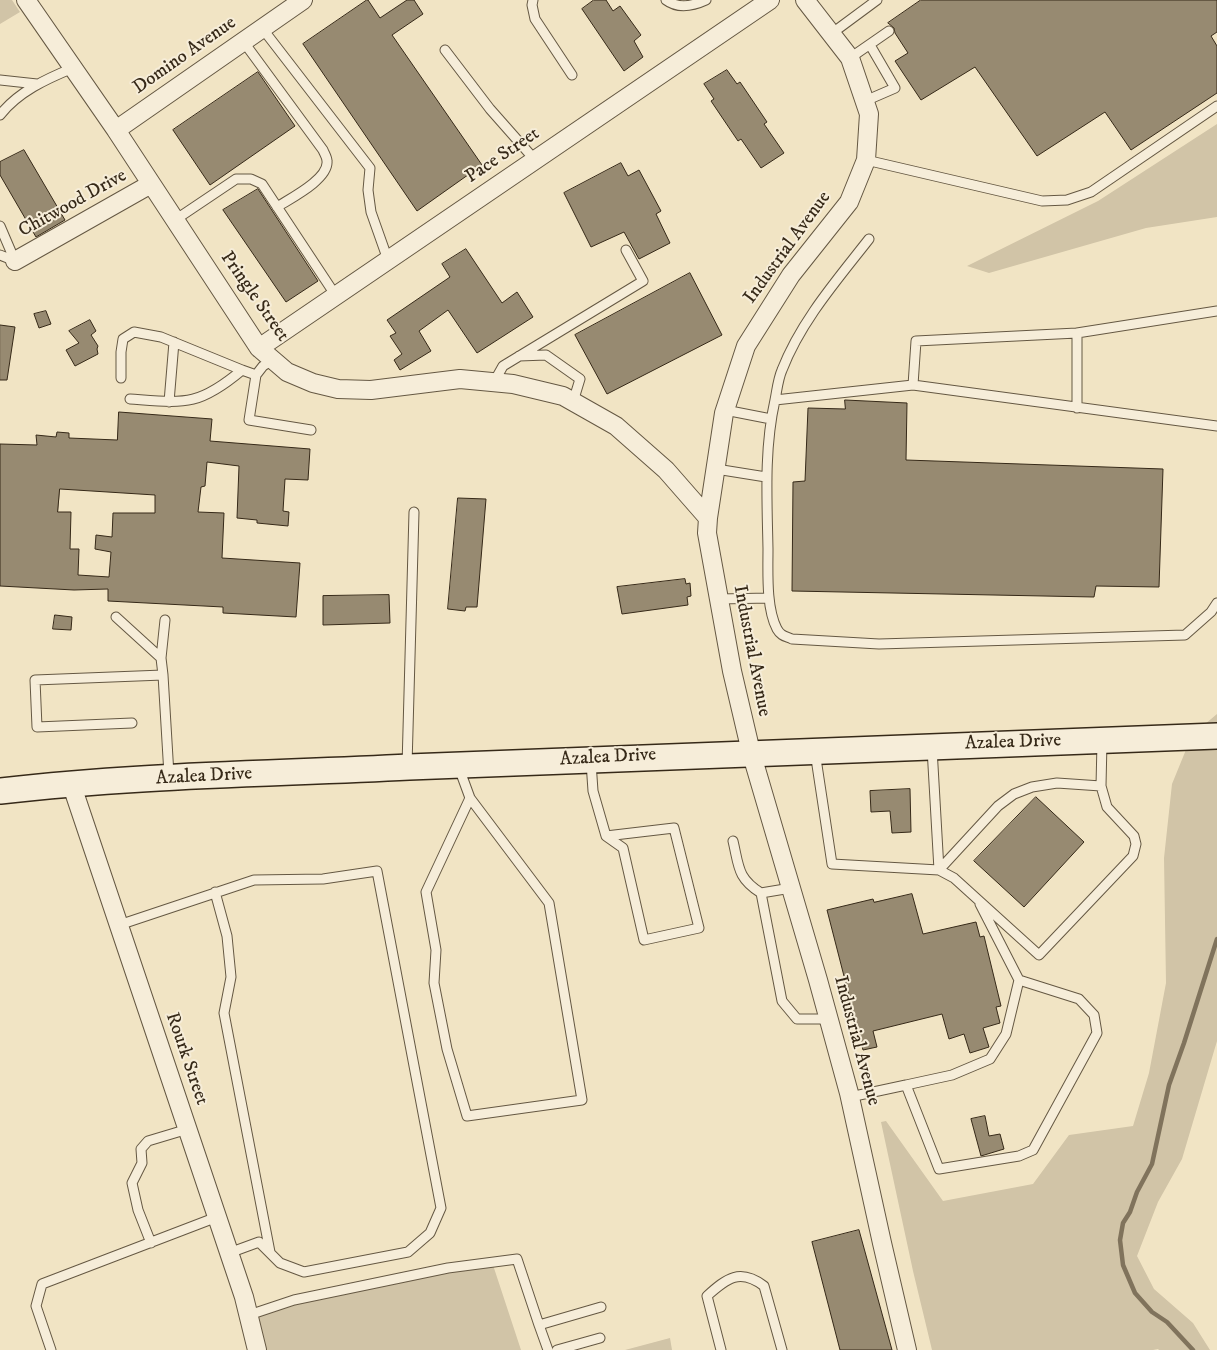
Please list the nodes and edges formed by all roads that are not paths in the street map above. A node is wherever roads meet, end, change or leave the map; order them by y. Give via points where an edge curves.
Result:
1 (26, 0) edge
2 (303, 0) edge
3 (533, 0) edge
4 (666, 0) edge
5 (706, 0) edge
6 (770, 0) edge
7 (805, 0) edge
8 (877, 0) edge
9 (262, 28) junction
10 (889, 31) dead end
11 (831, 34) junction
12 (244, 41) junction
13 (870, 45) junction
14 (445, 50) dead end
15 (850, 58) junction
16 (73, 68) junction
17 (572, 75) dead end
18 (0, 80) edge
19 (37, 84) junction
20 (865, 100) junction
21 (1217, 106) edge
22 (0, 115) edge
23 (116, 130) junction
24 (536, 160) junction
25 (866, 160) junction
26 (151, 184) junction
27 (277, 208) junction
28 (175, 220) junction
29 (0, 226) edge
30 (869, 239) dead end
31 (626, 250) dead end
32 (8, 258) edge
33 (388, 260) junction
34 (336, 296) junction
35 (1217, 311) edge
36 (1077, 334) junction
37 (174, 342) junction
38 (259, 348) junction
39 (519, 356) junction
40 (273, 360) junction
41 (242, 370) junction
42 (256, 375) junction
43 (121, 378) dead end
44 (494, 382) junction
45 (912, 385) junction
46 (130, 399) dead end
47 (775, 400) junction
48 (169, 402) junction
49 (573, 402) junction
50 (1077, 408) junction
51 (725, 410) junction
52 (771, 419) junction
53 (1217, 426) edge
54 (311, 430) dead end
55 (716, 469) junction
56 (766, 477) junction
57 (414, 512) dead end
58 (708, 518) junction
59 (769, 598) junction
60 (719, 599) junction
61 (1217, 603) edge
62 (116, 617) dead end
63 (165, 620) dead end
64 (161, 658) junction
65 (163, 675) junction
66 (132, 723) dead end
67 (1217, 736) edge
68 (1102, 740) junction
69 (932, 745) junction
70 (814, 750) junction
71 (751, 752) junction
72 (591, 759) junction
73 (458, 765) junction
74 (407, 768) junction
75 (169, 778) junction
76 (71, 783) junction
77 (1101, 786) junction
78 (0, 791) edge
79 (470, 798) junction
80 (606, 836) junction
81 (733, 841) dead end
82 (939, 870) junction
83 (791, 888) junction
84 (215, 892) junction
85 (761, 893) junction
86 (977, 899) junction
87 (119, 925) junction
88 (1019, 980) junction
89 (829, 1020) junction
90 (906, 1085) junction
91 (850, 1097) junction
92 (188, 1129) junction
93 (217, 1217) junction
94 (151, 1243) junction
95 (229, 1252) junction
96 (270, 1252) junction
97 (601, 1307) dead end
98 (249, 1315) junction
99 (539, 1325) junction
100 (600, 1338) dead end
101 (51, 1350) edge
102 (257, 1350) edge
103 (548, 1350) edge
104 (557, 1350) edge
105 (721, 1350) edge
106 (782, 1350) edge
107 (907, 1350) edge

1 - 16 street, Pringle Street
2 - 9 street, Domino Avenue
3 - 17 lane via 535,19
4 - 5 lane via 680,6
6 - 24 street, Pace Street
7 - 11 street, Industrial Avenue
8 - 11 lane
9 - 12 street, Domino Avenue
9 - 33 lane via 370,168 371,212
10 - 13 lane
11 - 15 street, Industrial Avenue
12 - 23 street, Domino Avenue
12 - 27 lane via 328,160 317,181
13 - 15 lane
13 - 20 lane via 895,88
14 - 24 lane via 490,109
15 - 20 street, Industrial Avenue
16 - 19 lane
16 - 23 street, Pringle Street
18 - 19 lane
19 - 22 lane
20 - 25 street, Industrial Avenue via 869,114
21 - 25 lane via 1092,192 1067,200 1042,201
23 - 26 street, Pringle Street
24 - 33 street, Pace Street
25 - 51 street, Industrial Avenue via 850,202 791,275 746,346
26 - 28 street, Pringle Street
26 - 32 street, Chitwood Drive
27 - 28 lane via 262,184 251,179 236,179
27 - 34 lane
28 - 38 street, Pringle Street
29 - 32 lane
30 - 47 lane via 797,336 781,372
31 - 39 lane via 643,281
33 - 34 street, Pace Street
34 - 38 street, Pace Street
35 - 36 lane
36 - 45 lane via 916,341
36 - 50 lane
37 - 41 lane
37 - 43 lane via 161,336 134,332 128,335 123,339
37 - 48 lane
38 - 40 street, Pringle Street
39 - 44 lane via 503,366
39 - 49 lane via 546,355 580,379
40 - 42 lane
40 - 44 street, Pringle Street via 287,372 338,389 371,390 460,379
41 - 42 lane
41 - 48 lane via 200,398
42 - 54 lane via 250,420
44 - 49 street, Pringle Street via 563,396
45 - 47 lane
45 - 50 lane
46 - 48 lane
47 - 52 lane
49 - 58 street, Pringle Street via 616,426 630,438 666,470
50 - 53 lane
51 - 52 lane
51 - 55 street, Industrial Avenue
52 - 56 lane
55 - 56 lane
55 - 58 street, Industrial Avenue
56 - 59 lane
57 - 74 lane
58 - 60 street, Industrial Avenue
59 - 60 lane
59 - 61 lane via 776,627 782,636 879,644 1185,635
60 - 71 street, Industrial Avenue
62 - 64 lane
63 - 64 lane
64 - 65 lane
65 - 66 lane via 35,680 38,728
65 - 75 lane
67 - 68 street, Azalea Drive
68 - 69 street, Azalea Drive
68 - 77 lane
69 - 70 street, Azalea Drive
69 - 82 lane
70 - 71 street, Azalea Drive
70 - 82 lane via 832,864
71 - 72 street, Azalea Drive
71 - 83 street, Industrial Avenue
72 - 73 street, Azalea Drive
72 - 80 lane via 593,791
73 - 74 street, Azalea Drive
73 - 79 lane
74 - 75 street, Azalea Drive
75 - 76 street, Azalea Drive
76 - 78 street, Azalea Drive
76 - 87 street, Rourk Street
77 - 82 lane via 1057,783 1014,794 998,806
77 - 86 lane via 1108,806 1134,836 1136,844 1132,856 1039,955
79 - 79 lane via 549,904 582,1100 468,1116 447,1049 434,983 436,950 426,892
80 - 80 lane via 623,848 644,940 699,928 674,828
81 - 85 lane via 743,878
82 - 86 lane via 954,878
83 - 85 lane
83 - 89 street, Industrial Avenue
84 - 87 lane
84 - 96 lane via 227,936 231,977 224,1013
84 - 96 lane via 254,880 323,879 377,871 441,1208 430,1233 408,1252 304,1272 280,1262
85 - 89 lane via 782,1001 797,1019
86 - 88 lane
87 - 92 street, Rourk Street
88 - 90 lane via 1006,1034 990,1059 952,1075
88 - 90 lane via 1079,998 1094,1015 1097,1033 1033,1150 1019,1156 939,1169
89 - 91 street, Industrial Avenue
90 - 91 lane
91 - 107 street, Industrial Avenue
92 - 93 street, Rourk Street
92 - 94 lane via 148,1141 141,1149 142,1163 132,1183
93 - 94 lane
93 - 95 street, Rourk Street
94 - 101 lane via 42,1284 36,1306
95 - 96 lane via 259,1242
95 - 98 street, Rourk Street
97 - 99 lane
98 - 99 lane via 294,1300 448,1268 517,1259
98 - 102 street, Rourk Street
99 - 103 lane
100 - 104 lane
105 - 106 lane via 707,1296 722,1282 742,1275 764,1286

